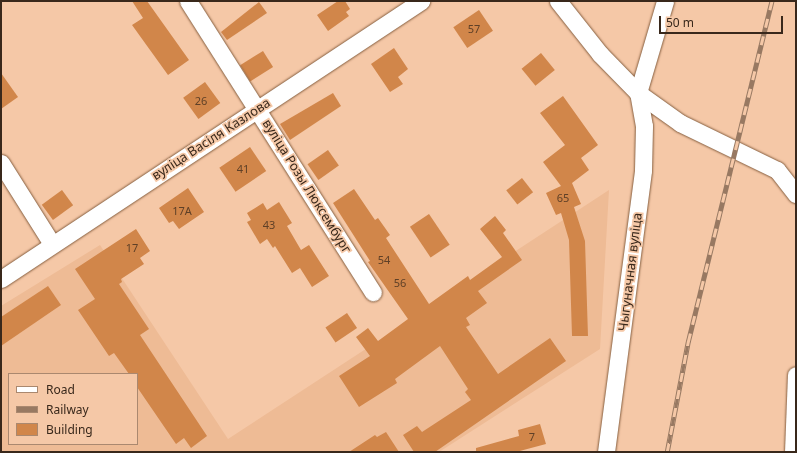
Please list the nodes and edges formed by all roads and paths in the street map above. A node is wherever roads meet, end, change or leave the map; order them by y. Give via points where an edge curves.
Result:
1 (188, 1) edge
2 (421, 1) edge
3 (558, 1) edge
4 (664, 1) edge
5 (638, 92) junction
6 (258, 108) junction
7 (1, 163) edge
8 (796, 191) edge
9 (52, 244) junction
10 (1, 279) edge
11 (373, 292) dead end
12 (796, 375) edge
13 (795, 408) edge
14 (606, 452) edge
15 (793, 452) edge

1 - 6 street, вуліца Розы Люксембург
2 - 6 street, вуліца Васіля Казлова
3 - 5 street via 600,54
4 - 5 street
5 - 8 street via 680,123 777,170
5 - 14 street, Чыгуначная вуліца via 644,126 643,170
6 - 9 street, вуліца Васіля Казлова
6 - 11 street, вуліца Розы Люксембург
7 - 9 street
9 - 10 street, вуліца Васіля Казлова
12 - 13 street
13 - 15 street

